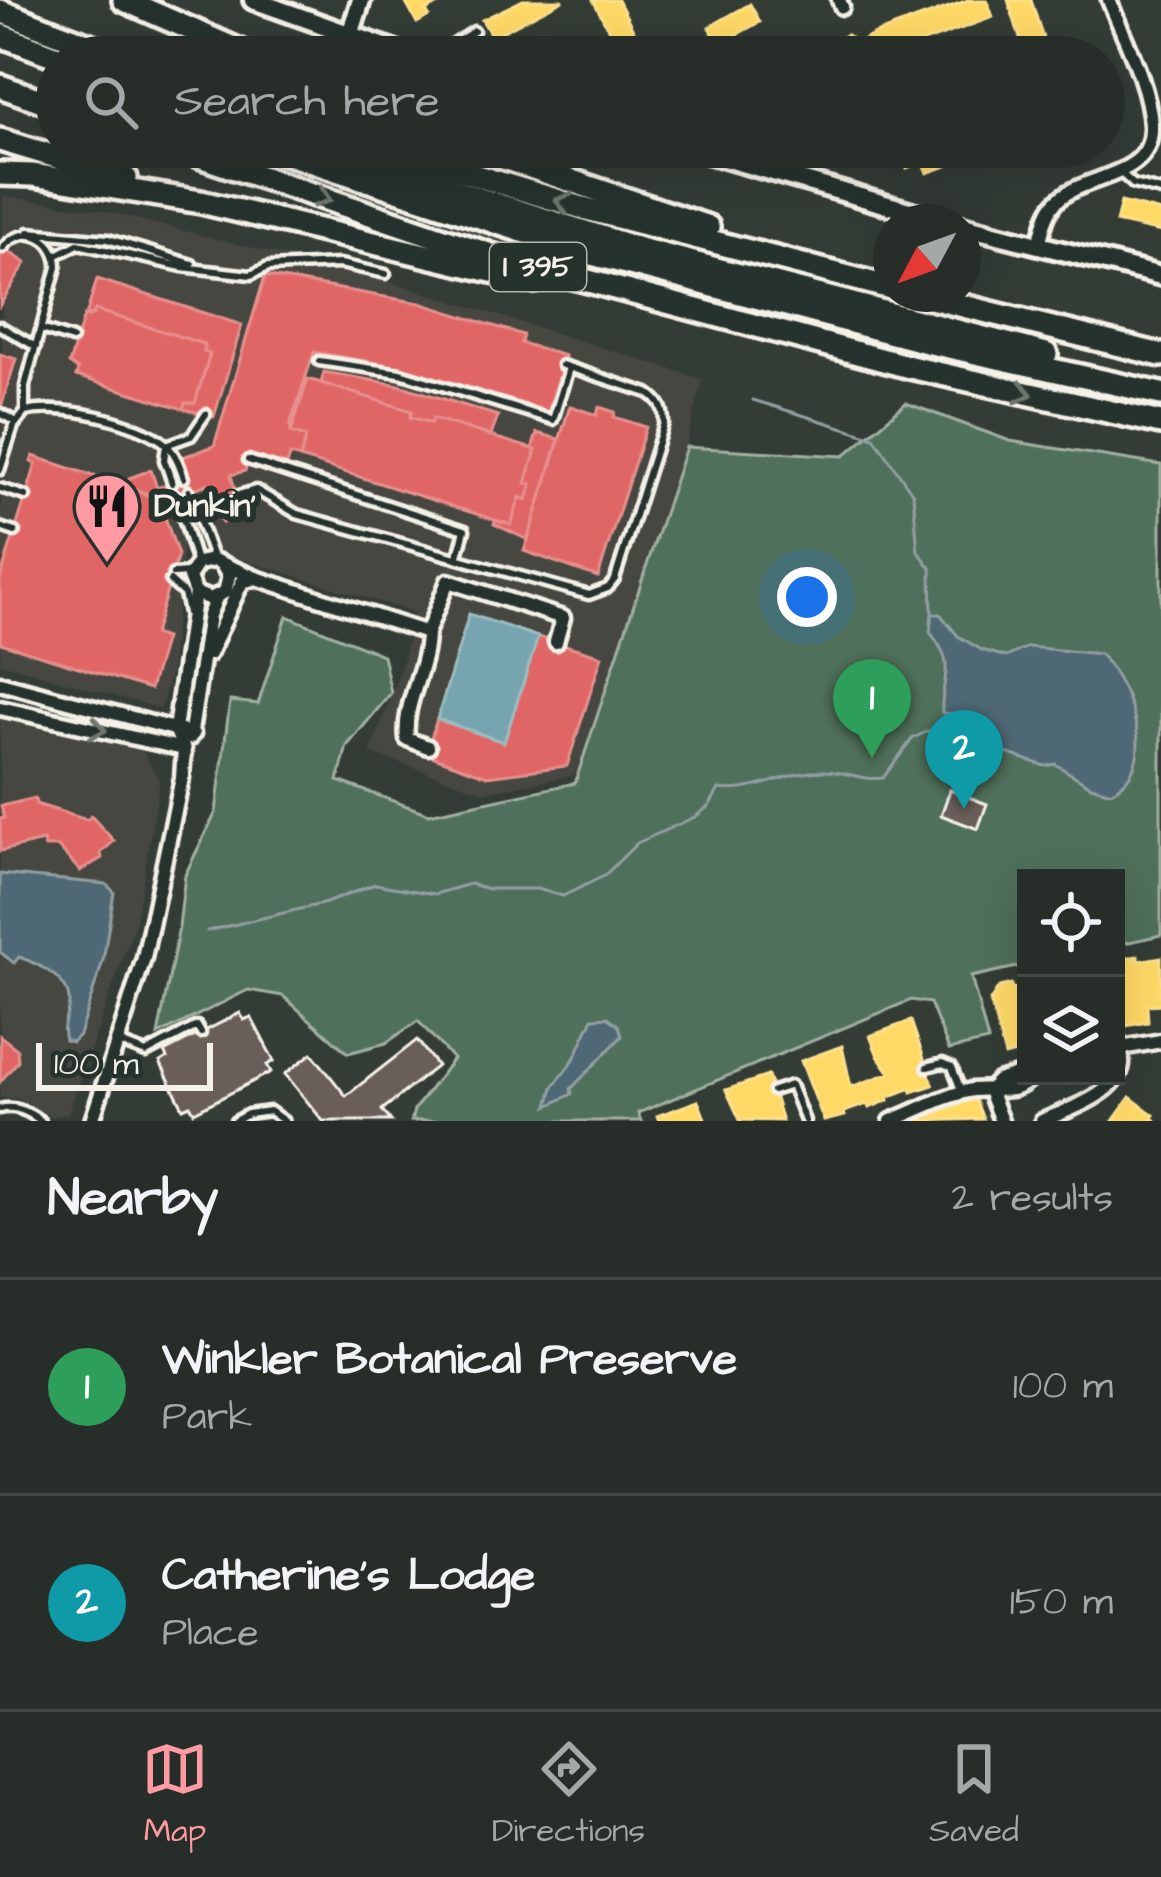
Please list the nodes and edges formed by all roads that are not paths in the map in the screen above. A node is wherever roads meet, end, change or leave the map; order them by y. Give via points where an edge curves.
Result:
1 (124, 0) edge
2 (253, 0) edge
3 (362, 0) edge
4 (1109, 0) edge
5 (0, 10) edge
6 (474, 31) dead end
7 (0, 34) edge
8 (350, 34) junction
9 (67, 36) edge
10 (206, 36) edge
11 (355, 36) edge
12 (466, 36) edge
13 (1122, 36) edge
14 (1125, 45) edge
15 (36, 48) edge
16 (0, 49) edge
17 (36, 62) edge
18 (0, 86) edge
19 (36, 99) edge
20 (0, 140) edge
21 (36, 151) edge
22 (91, 168) edge
23 (235, 168) edge
24 (331, 168) edge
25 (377, 168) edge
26 (451, 168) edge
27 (533, 168) edge
28 (759, 168) edge
29 (1125, 168) edge
30 (1125, 168) edge
31 (1120, 172) junction
32 (0, 174) edge
33 (1161, 191) edge
34 (202, 202) junction
35 (884, 204) edge
36 (981, 231) edge
37 (26, 233) junction
38 (1039, 247) junction
39 (2, 248) edge
40 (57, 255) junction
41 (200, 268) junction
42 (386, 274) dead end
43 (1161, 276) edge
44 (873, 283) edge
45 (873, 284) edge
46 (981, 310) edge
47 (0, 326) edge
48 (41, 329) junction
49 (72, 339) dead end
50 (36, 347) junction
51 (1161, 355) edge
52 (319, 362) dead end
53 (910, 367) junction
54 (1161, 382) edge
55 (1161, 394) edge
56 (25, 412) junction
57 (0, 413) edge
58 (206, 414) dead end
59 (17, 422) junction
60 (1161, 423) edge
61 (166, 445) junction
62 (248, 460) dead end
63 (0, 470) edge
64 (184, 478) dead end
65 (172, 483) dead end
66 (0, 488) edge
67 (189, 491) dead end
68 (176, 495) dead end
69 (238, 495) dead end
70 (26, 496) dead end
71 (215, 503) dead end
72 (198, 509) junction
73 (183, 514) junction
74 (0, 527) edge
75 (15, 532) dead end
76 (458, 556) junction
77 (217, 561) junction
78 (194, 568) junction
79 (256, 578) junction
80 (195, 593) junction
81 (216, 598) junction
82 (189, 616) junction
83 (427, 633) junction
84 (556, 642) dead end
85 (203, 665) junction
86 (0, 683) edge
87 (17, 688) junction
88 (6, 710) edge
89 (175, 729) junction
90 (193, 734) junction
91 (428, 747) dead end
92 (184, 749) junction
93 (201, 1033) dead end
94 (1161, 1041) edge
95 (118, 1042) junction
96 (1125, 1043) edge
97 (927, 1067) dead end
98 (1017, 1077) edge
99 (1108, 1085) edge
100 (989, 1090) junction
101 (773, 1091) dead end
102 (962, 1093) junction
103 (0, 1109) edge
104 (41, 1121) edge
105 (92, 1121) edge
106 (235, 1121) edge
107 (284, 1121) edge
108 (805, 1121) edge
109 (891, 1121) edge
110 (1001, 1121) edge
111 (1042, 1121) edge

1 - 10 highway
2 - 8 main road
3 - 8 main road
4 - 13 street
5 - 9 highway
6 - 12 lane
7 - 15 highway
8 - 11 main road
14 - 30 street via 1151,130 1142,154
16 - 17 highway
18 - 19 highway
20 - 21 highway
22 - 34 highway
23 -> 53 highway, I 395 via 491,255
24 - 55 highway via 592,254
25 - 54 highway via 756,281
45 -> 26 highway, I 395
27 - 44 highway
28 - 35 main road
29 - 31 street
31 - 33 lane
31 - 38 street via 1059,199
32 - 34 highway
34 - 53 highway
36 - 38 main road
37 - 39 lane
37 - 40 lane via 46,239
37 - 41 lane via 108,239
38 - 43 main road
40 - 41 lane via 78,244
40 - 48 lane
41 - 42 lane via 251,275 268,267 340,265
46 - 51 highway
47 - 50 lane
48 - 49 lane
48 - 50 lane
50 - 56 lane
52 - 76 lane via 400,373 553,420 566,366 658,400 664,423 608,588 589,595
53 -> 60 highway, I 395
56 - 59 lane
56 - 61 lane via 61,407
57 - 59 lane
58 - 61 lane via 191,436
59 - 63 lane
61 - 64 lane
61 - 65 lane
62 - 76 lane via 465,530
66 - 70 lane
67 - 72 lane
68 - 73 lane
69 - 76 lane via 256,490 297,514
71 - 72 lane
72 - 73 lane
72 - 77 lane
73 - 78 lane
74 - 75 lane
77 - 78 street
77 - 79 street
77 - 81 street via 230,581
78 - 80 street
78 - 82 lane via 171,577
79 - 83 street
79 - 85 street via 234,594
80 - 81 street
80 - 82 street
81 - 85 street
82 - 89 street
83 - 84 street via 448,581 563,618
83 - 91 street via 405,718 407,739
85 - 90 street
86 - 87 street
87 - 88 lane
87 - 89 street
88 -> 92 street
89 - 90 street
89 - 92 street
90 - 92 street
92 - 95 street
93 - 95 lane via 197,1026 146,1053
94 - 96 street
95 - 105 street
97 - 102 lane via 952,1067
98 - 100 street
99 - 111 street
100 - 102 street
100 - 110 street
101 - 108 lane via 791,1085
102 - 109 street
103 - 104 lane
106 - 107 lane via 259,1111

